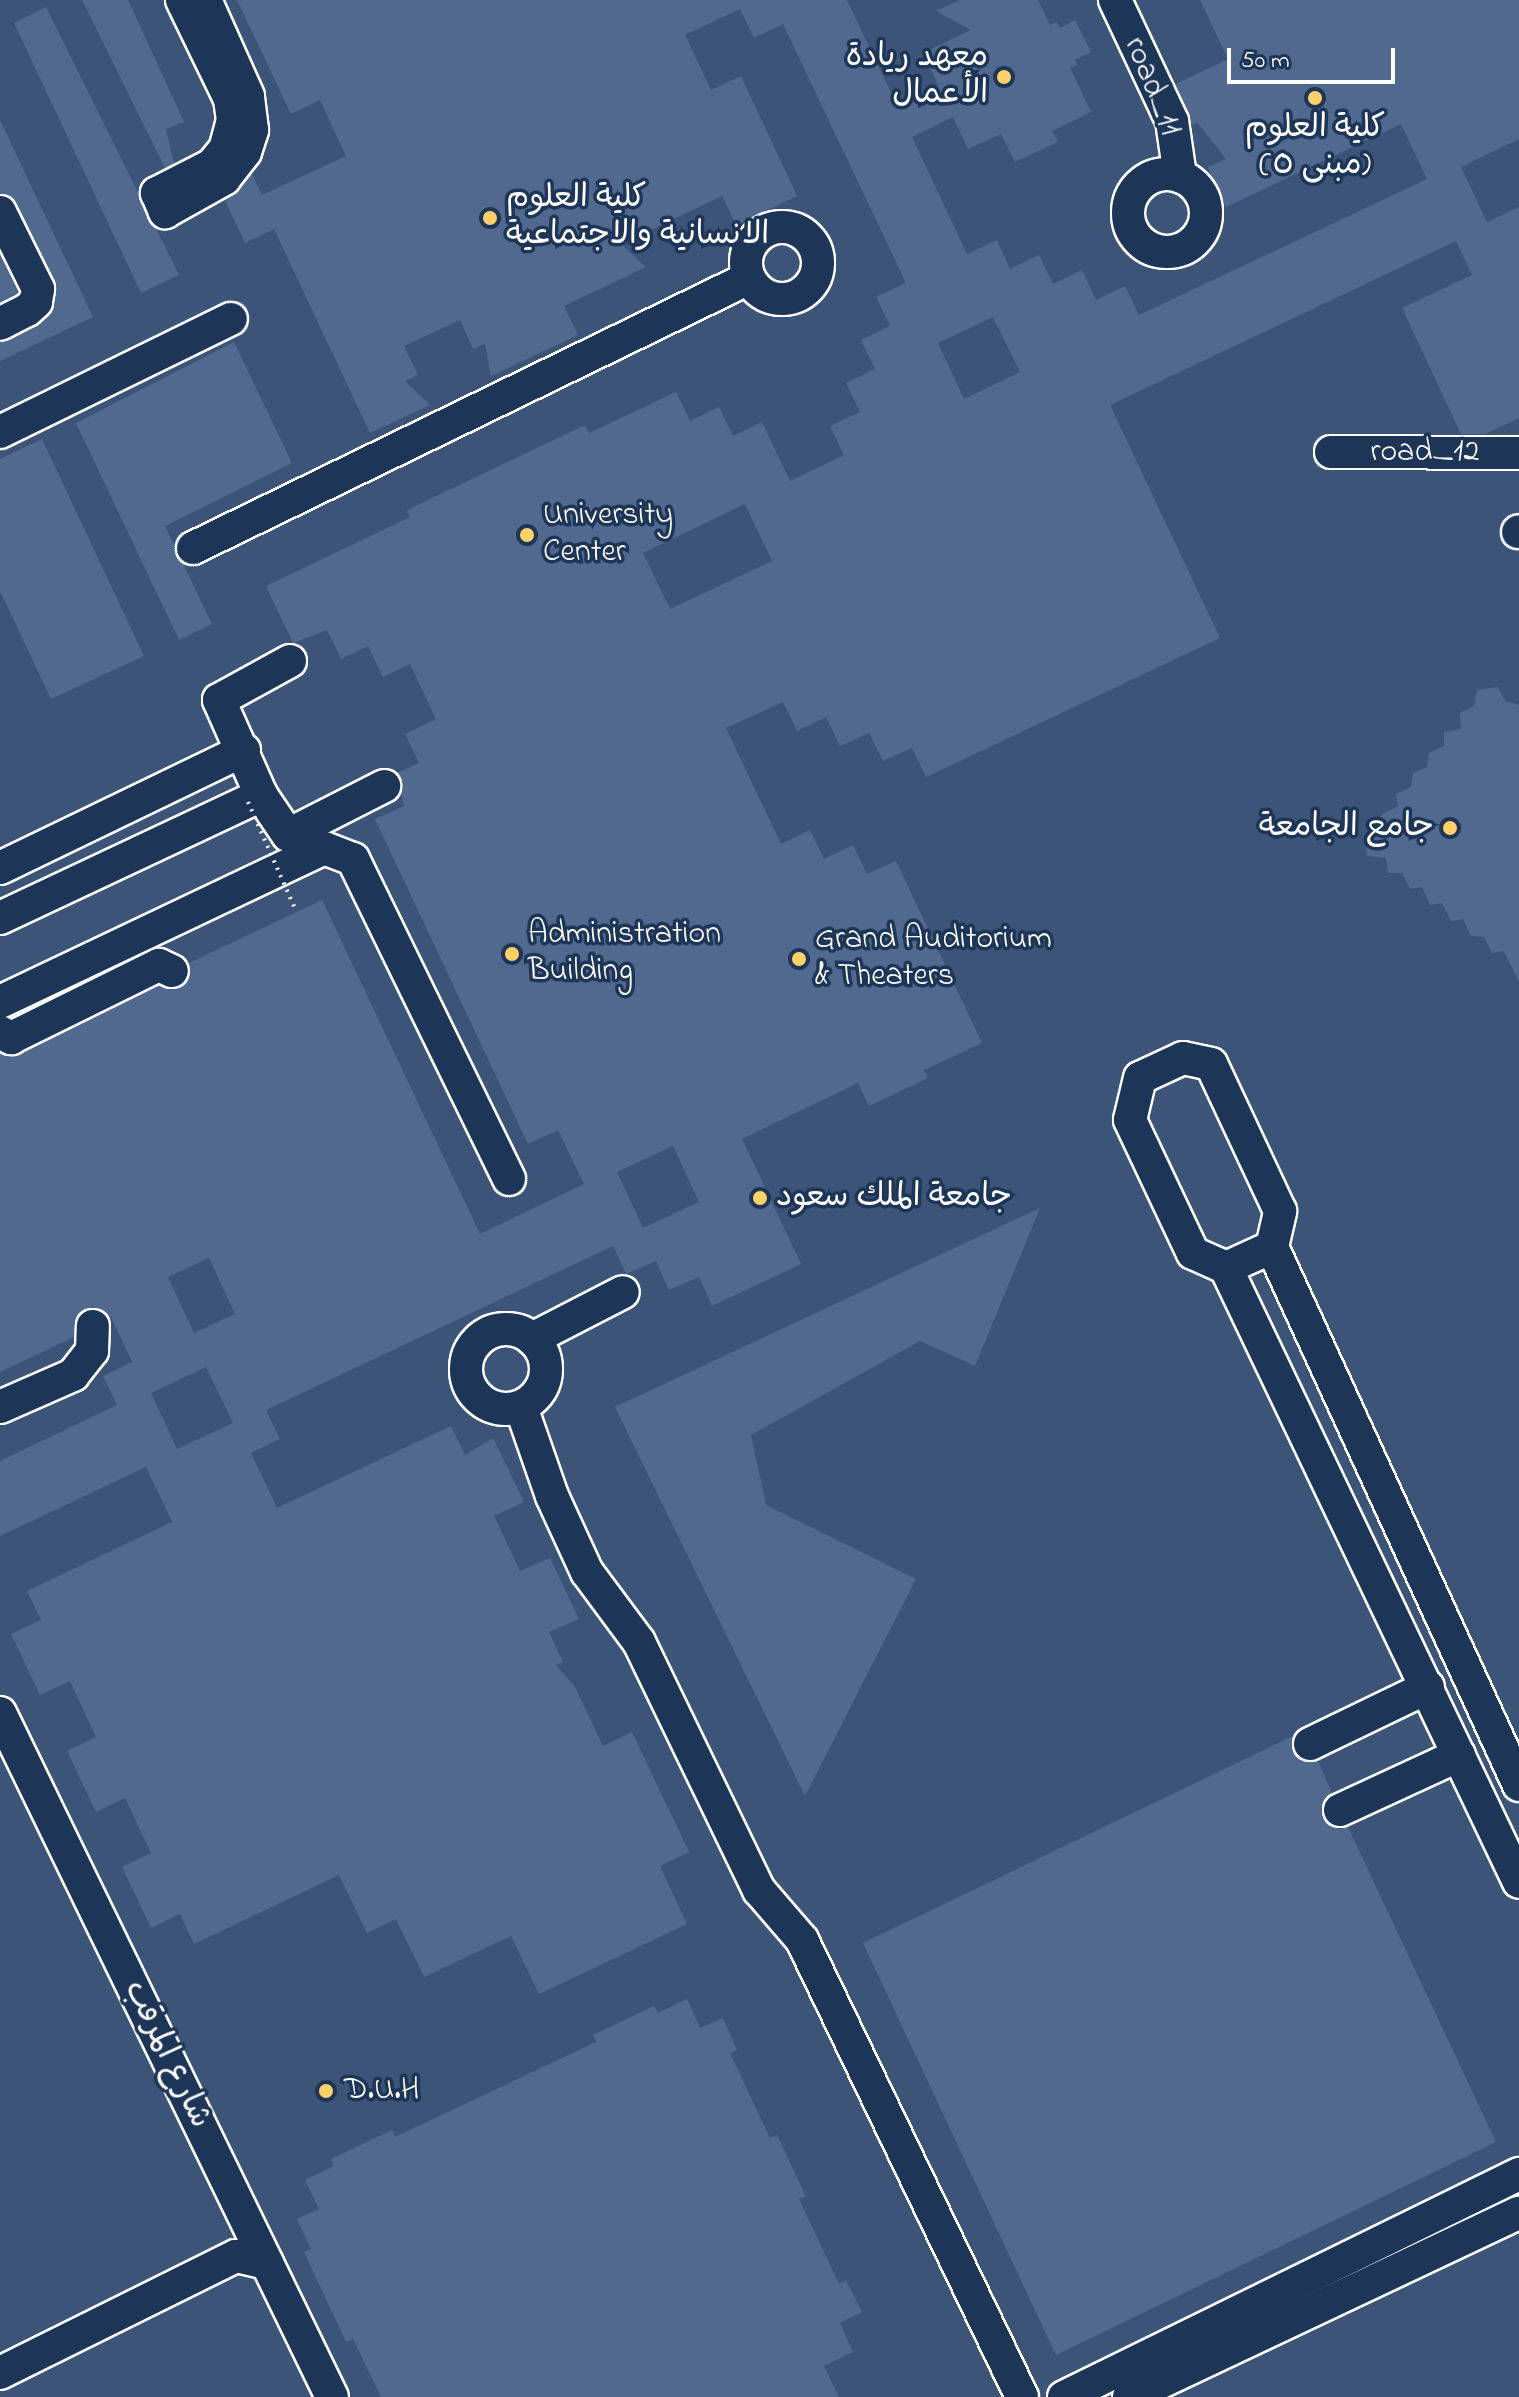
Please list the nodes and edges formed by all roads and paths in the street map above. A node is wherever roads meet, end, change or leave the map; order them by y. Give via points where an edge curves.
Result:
1 (182, 0) edge
2 (205, 0) edge
3 (1115, 0) edge
4 (1180, 176) dead end
5 (0, 212) edge
6 (9, 251) edge
7 (749, 278) dead end
8 (231, 319) dead end
9 (0, 324) edge
10 (0, 432) edge
11 (1331, 452) dead end
12 (1519, 453) edge
13 (193, 548) dead end
14 (290, 661) dead end
15 (244, 750) junction
16 (384, 786) dead end
17 (254, 798) junction
18 (0, 868) edge
19 (296, 911) dead end
20 (0, 918) edge
21 (172, 971) dead end
22 (0, 1002) edge
23 (0, 1032) edge
24 (509, 1179) dead end
25 (1272, 1247) junction
26 (1226, 1268) junction
27 (623, 1292) dead end
28 (93, 1326) dead end
29 (532, 1339) junction
30 (0, 1407) edge
31 (521, 1407) junction
32 (1371, 1463) junction
33 (1331, 1482) junction
34 (1408, 1537) junction
35 (1366, 1555) junction
36 (1428, 1687) junction
37 (0, 1713) edge
38 (1310, 1744) dead end
39 (1459, 1755) junction
40 (1519, 1785) edge
41 (1340, 1810) dead end
42 (1519, 1882) edge
43 (1519, 2174) edge
44 (1519, 2213) edge
45 (267, 2263) junction
46 (0, 2373) edge
47 (332, 2397) edge
48 (1022, 2397) edge
49 (1064, 2397) edge
50 (1129, 2397) edge

1 - 2 street via 230,99 232,130 212,165 161,202 224,179 245,152 252,130 248,96
3 - 4 street, road_11 via 1172,121
5 - 6 street
6 - 9 street via 38,289 36,302
7 - 13 street
8 - 10 street
11 - 12 street, road_12
14 - 15 street via 219,700
15 - 17 street
15 - 18 street
16 - 17 street via 288,835
17 - 19 path, bridge
17 - 20 street
21 - 23 street via 159,965 11,1038
22 - 24 street via 324,848 353,859
25 - 26 street
25 - 26 street via 1280,1211 1211,1064 1183,1058 1162,1067 1140,1078 1130,1120 1193,1253
25 - 32 street
26 - 33 street
27 - 29 street
28 - 30 street via 92,1351 73,1375
29 - 31 street via 541,1349 546,1376 533,1400
29 - 31 street via 521,1332 493,1331 473,1345 467,1357 468,1382 483,1403 507,1410
31 - 48 street via 552,1496 587,1572 639,1642 752,1879 802,1940
32 - 33 street
32 - 34 street
33 - 35 street
34 - 35 street
34 - 40 street
35 - 36 street
36 - 38 street
36 - 39 street
37 - 45 street, شارع المرقب
39 - 41 street
39 - 42 street
43 - 49 street
44 - 50 street
45 - 46 street via 236,2256
45 - 47 street, شارع المرقب

